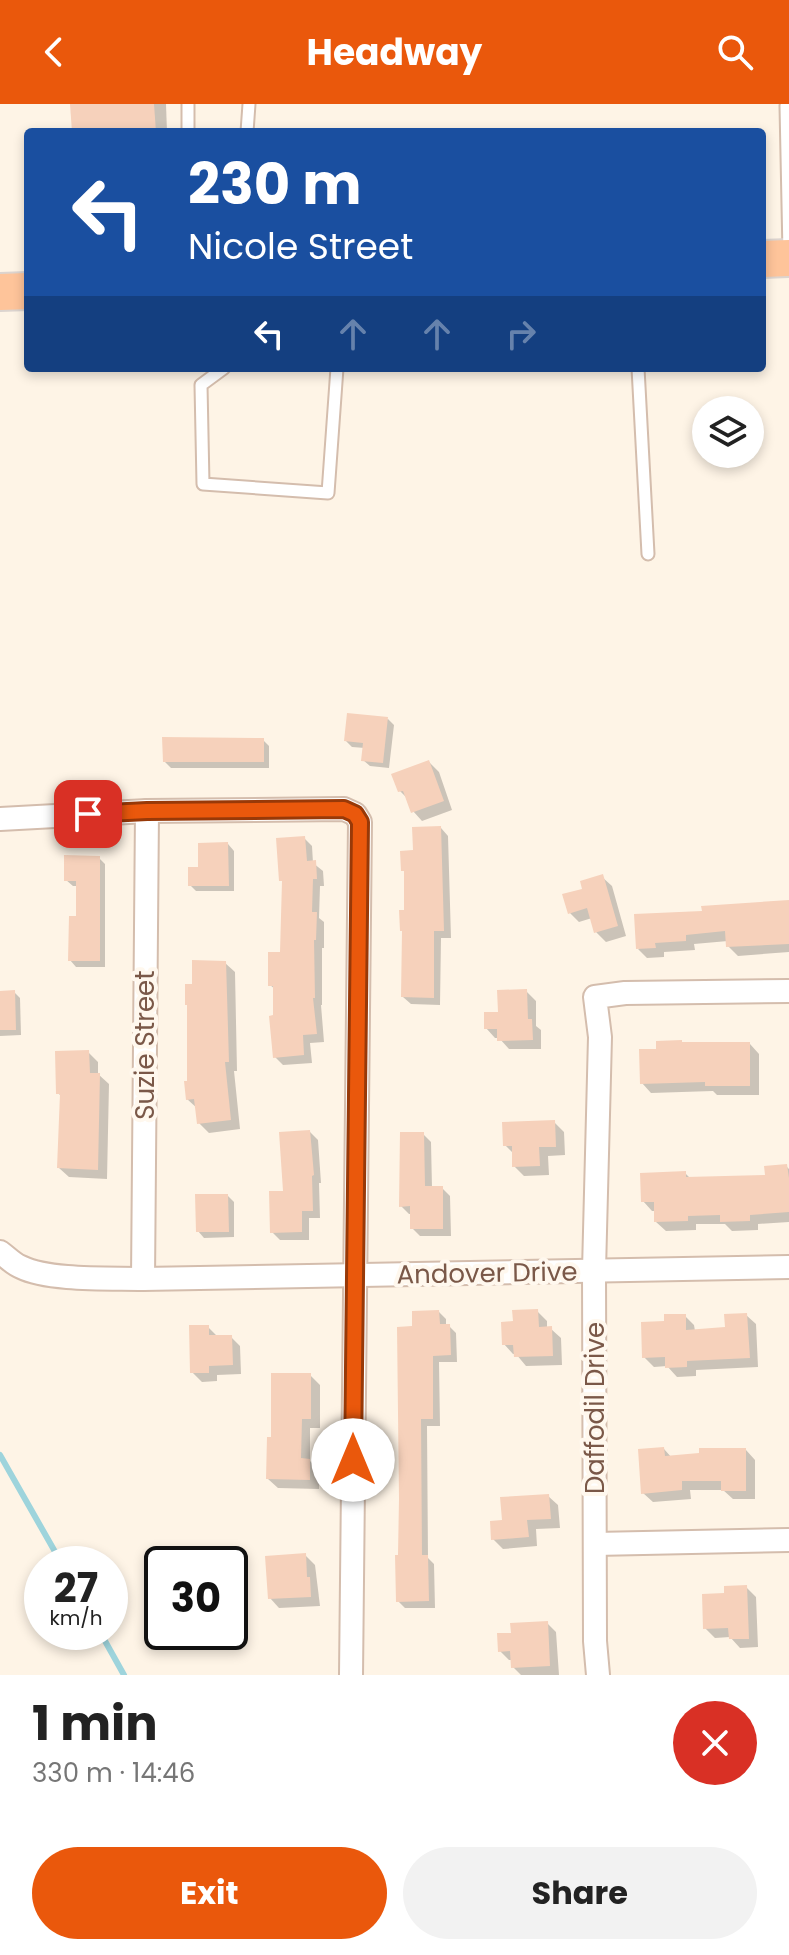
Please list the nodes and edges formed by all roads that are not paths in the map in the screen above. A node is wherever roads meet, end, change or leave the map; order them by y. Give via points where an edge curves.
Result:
1 (188, 104) edge
2 (249, 104) edge
3 (789, 107) edge
4 (188, 128) edge
5 (247, 128) edge
6 (788, 165) edge
7 (789, 258) edge
8 (766, 259) edge
9 (24, 291) edge
10 (0, 292) edge
11 (219, 372) edge
12 (337, 372) edge
13 (638, 372) edge
14 (648, 554) dead end
15 (147, 811) junction
16 (0, 819) edge
17 (789, 991) edge
18 (0, 1252) edge
19 (789, 1267) edge
20 (594, 1270) junction
21 (354, 1275) junction
22 (143, 1279) junction
23 (789, 1540) edge
24 (595, 1544) junction
25 (351, 1675) edge
26 (598, 1675) edge

1 - 4 lane
2 - 5 lane
3 - 6 lane
6 - 7 lane
7 - 8 highway
9 - 10 highway
11 - 12 lane via 201,385 203,484 328,493
13 - 14 lane
15 - 16 street
15 - 21 street via 344,809 360,822
15 - 22 street, Suzie Street
17 - 20 street, Daffodil Drive via 595,997 600,1037
18 - 22 street, Andover Drive via 34,1271
19 - 20 street, Andover Drive
20 - 21 street, Andover Drive
20 - 24 street, Daffodil Drive
21 - 22 street, Andover Drive
21 - 25 street
23 - 24 street
24 - 26 street, Daffodil Drive

